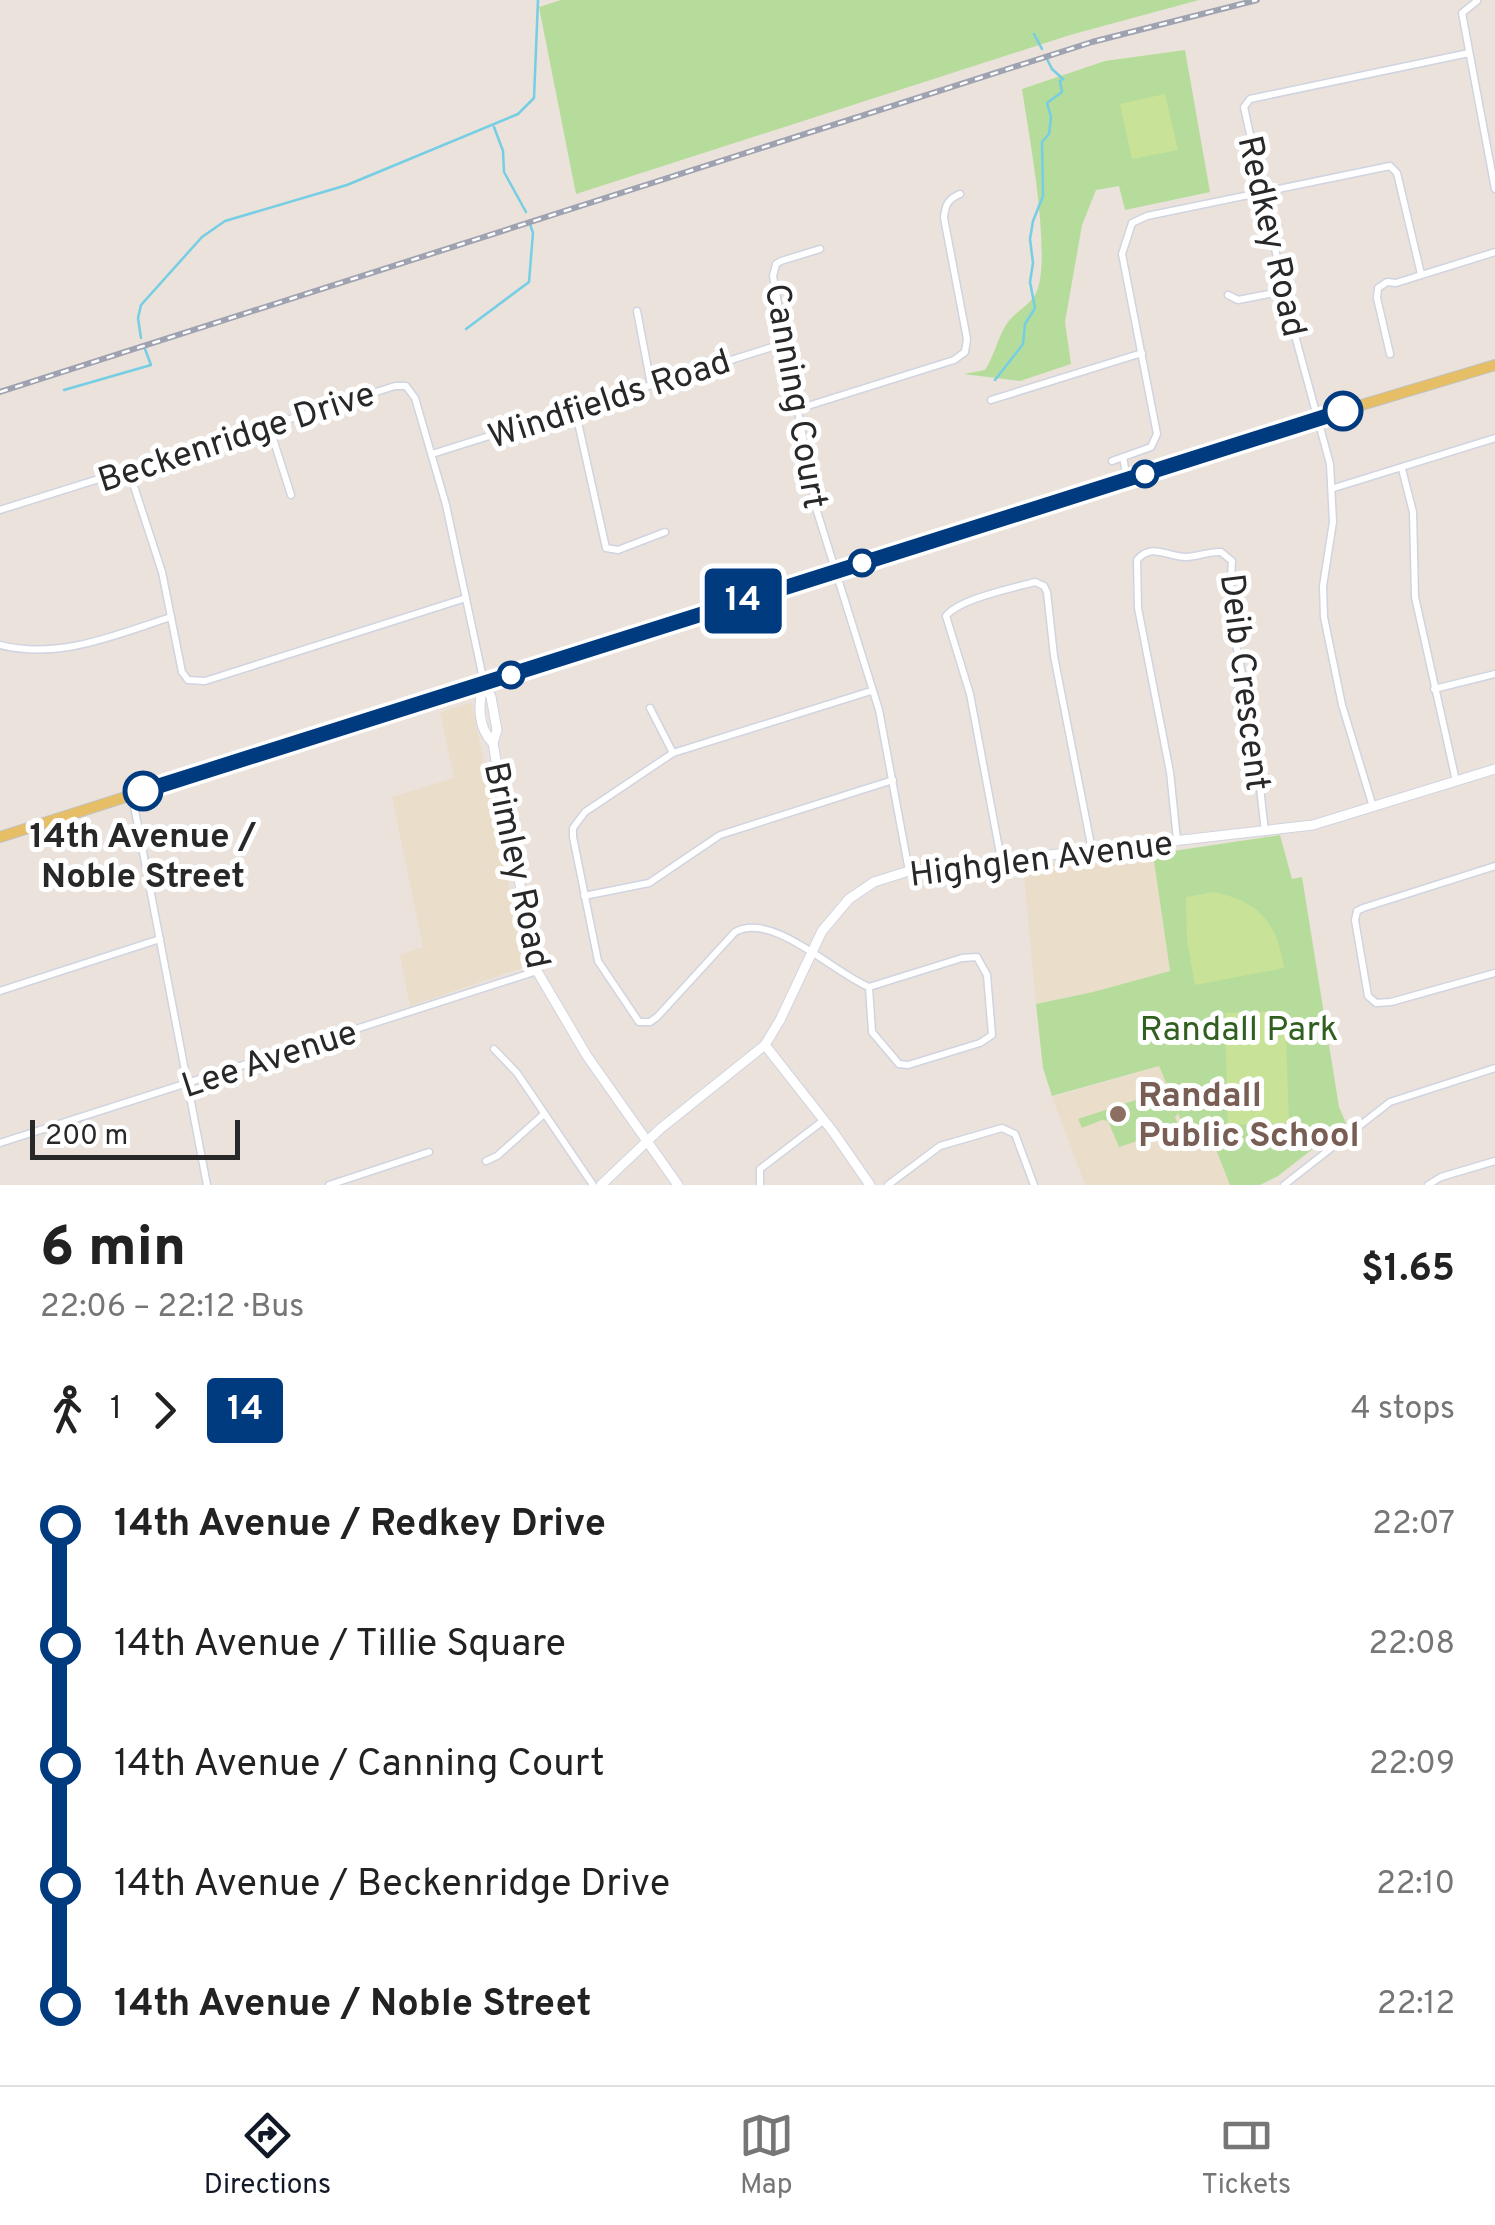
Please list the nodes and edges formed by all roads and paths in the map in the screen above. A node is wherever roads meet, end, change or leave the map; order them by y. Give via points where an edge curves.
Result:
1 (1477, 2) edge
2 (1469, 54) junction
3 (1495, 190) edge
4 (1263, 193) junction
5 (960, 194) dead end
6 (820, 249) dead end
7 (1495, 252) edge
8 (1421, 274) junction
9 (1284, 291) junction
10 (1228, 295) dead end
11 (637, 311) dead end
12 (785, 342) junction
13 (1142, 353) junction
14 (1390, 354) dead end
15 (1495, 365) edge
16 (651, 385) junction
17 (991, 400) dead end
18 (576, 409) junction
19 (798, 410) junction
20 (1319, 418) junction
21 (269, 426) junction
22 (1495, 438) edge
23 (432, 454) junction
24 (1123, 457) junction
25 (1112, 460) dead end
26 (1402, 469) junction
27 (129, 470) junction
28 (1127, 479) junction
29 (1334, 488) junction
30 (292, 495) dead end
31 (0, 510) edge
32 (665, 532) dead end
33 (834, 572) junction
34 (466, 598) junction
35 (171, 617) junction
36 (0, 645) edge
37 (1495, 674) edge
38 (484, 683) junction
39 (1434, 689) junction
40 (871, 692) junction
41 (650, 708) dead end
42 (673, 754) junction
43 (1495, 768) edge
44 (893, 780) junction
45 (1456, 781) junction
46 (132, 795) junction
47 (1373, 806) junction
48 (1265, 832) junction
49 (0, 837) edge
50 (1177, 842) junction
51 (1092, 850) junction
52 (1001, 859) junction
53 (1495, 866) edge
54 (909, 870) junction
55 (584, 896) junction
56 (160, 940) junction
57 (812, 952) junction
58 (536, 971) junction
59 (1495, 973) edge
60 (869, 987) junction
61 (0, 991) edge
62 (765, 1045) junction
63 (494, 1049) dead end
64 (1495, 1068) edge
65 (188, 1084) junction
66 (544, 1114) junction
67 (824, 1120) junction
68 (648, 1140) junction
69 (0, 1143) edge
70 (429, 1152) dead end
71 (486, 1161) dead end
72 (1495, 1162) edge
73 (1287, 1184) edge
74 (207, 1185) edge
75 (329, 1185) edge
76 (597, 1185) edge
77 (678, 1185) edge
78 (760, 1185) edge
79 (870, 1185) edge
80 (888, 1185) edge
81 (1034, 1185) edge
82 (1428, 1185) edge

1 - 2 street via 1462,13
2 - 3 street
2 - 4 street, Redkey Road via 1245,102
4 - 8 street via 1394,168
4 - 9 street, Redkey Road
4 - 13 street via 1132,223 1122,254
5 - 19 street via 950,198 944,218 965,352
6 - 12 street, Canning Court via 781,261 774,270
7 - 8 street
8 - 14 street via 1376,292
9 - 10 street via 1238,300
9 - 20 street, Redkey Road
11 - 16 street
12 - 16 street, Windfields Road
12 - 19 street, Canning Court
13 - 17 street
13 - 24 street via 1156,440
15 - 20 main road
16 - 18 street, Windfields Road
18 - 23 street, Windfields Road
18 - 32 street via 606,548 618,550
19 - 33 street, Canning Court
20 - 28 main road
20 - 29 street, Redkey Road
21 - 23 street, Beckenridge Drive via 401,385 415,398
21 - 27 street, Beckenridge Drive
21 - 30 street
22 - 26 street
23 - 34 street, Beckenridge Drive
24 - 25 street
24 - 28 street
26 - 29 street
26 - 39 street via 1414,512 1415,597
27 - 31 street, Beckenridge Drive
27 - 35 street
28 - 33 main road
29 - 47 street, Redkey Road via 1322,601 1342,705
33 - 38 main road
33 - 40 street, Canning Court
34 - 35 street via 196,683 184,677
34 - 38 street, Beckenridge Drive
35 - 36 street via 58,650
37 - 39 street
38 - 46 main road
38 - 58 street, Brimley Road via 498,730 494,742
39 - 45 street
40 - 42 street
40 - 44 street, Canning Court
41 - 42 street
42 - 55 street via 578,819 573,837
43 - 45 street, Highglen Avenue
44 - 54 street, Canning Court
44 - 55 street via 720,835 649,883
45 - 47 street, Highglen Avenue
46 - 49 main road
46 - 56 street
47 - 48 street, Highglen Avenue via 1313,826
48 - 50 street, Highglen Avenue
48 - 50 street, Deib Crescent via 1228,600 1232,561 1221,552 1186,557 1154,550 1137,560 1138,608
50 - 51 street, Highglen Avenue
51 - 52 street, Highglen Avenue
51 - 52 street via 1047,592 1035,582 963,604 946,616 970,694
52 - 54 street, Highglen Avenue
53 - 59 street via 1363,908 1355,920 1368,996 1376,1003
54 - 57 street, Highglen Avenue via 849,899
55 - 57 street via 598,961 640,1022 658,1016 739,929 764,928
56 - 61 street
56 - 65 street
57 - 60 street
57 - 62 street, Highglen Avenue
58 - 65 street, Lee Avenue
58 - 68 street, Brimley Road
60 - 60 street via 872,1032 899,1064 992,1035 987,975 976,957
62 - 67 street
62 - 68 street, Highglen Avenue
63 - 66 street
64 - 73 street via 1390,1102
65 - 69 street, Lee Avenue
65 - 74 street
66 - 71 street
66 - 76 street
67 - 78 street via 760,1169
67 - 79 street
68 - 76 street, Highglen Avenue
68 - 77 street, Brimley Road
70 - 75 street
72 - 82 street
80 - 81 street via 940,1146 1008,1128

